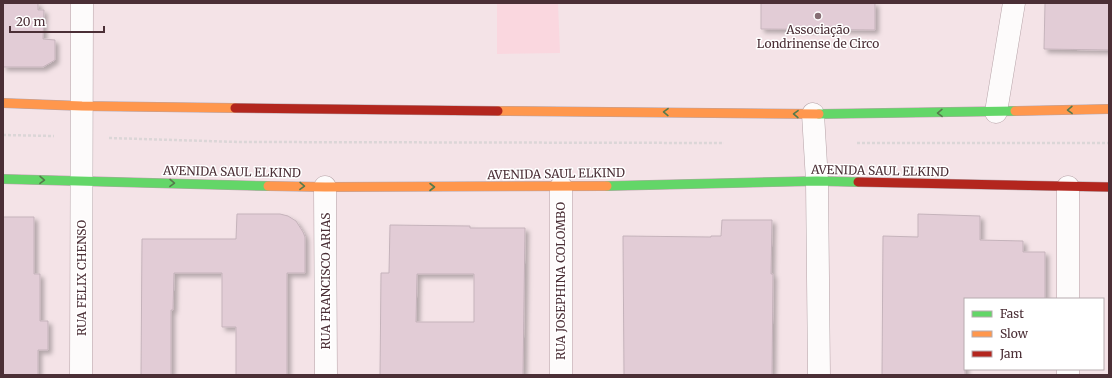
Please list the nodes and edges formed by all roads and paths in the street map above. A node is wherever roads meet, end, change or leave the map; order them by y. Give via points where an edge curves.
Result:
1 (82, 3) edge
2 (1014, 3) edge
3 (3, 103) edge
4 (82, 106) junction
5 (1109, 109) edge
6 (996, 112) junction
7 (813, 114) junction
8 (3, 135) edge
9 (82, 137) junction
10 (728, 143) dead end
11 (815, 143) junction
12 (1109, 143) edge
13 (3, 179) edge
14 (82, 181) junction
15 (817, 181) junction
16 (325, 187) junction
17 (561, 187) junction
18 (1068, 187) junction
19 (1109, 187) edge
20 (1068, 298) edge
21 (82, 375) edge
22 (326, 375) edge
23 (561, 375) edge
24 (819, 375) edge

1 - 4 street, RUA FELIX CHENSO
2 - 6 street
3 - 4 main road
7 -> 4 main road
4 - 9 street, RUA FELIX CHENSO
5 -> 6 main road
6 -> 7 main road
7 - 11 street
8 - 9 path
9 - 10 path via 239,142
9 - 14 street, RUA FELIX CHENSO
11 - 12 path
11 - 15 street
13 -> 14 main road, AVENIDA SAUL ELKIND
14 -> 16 main road, AVENIDA SAUL ELKIND
14 - 21 street, RUA FELIX CHENSO
15 - 17 main road, AVENIDA SAUL ELKIND
15 - 18 main road, AVENIDA SAUL ELKIND
15 - 24 street
16 -> 17 main road, AVENIDA SAUL ELKIND
16 - 22 street, RUA FRANCISCO ARIAS
17 - 23 street, RUA JOSEPHINA COLOMBO
18 - 19 main road, AVENIDA SAUL ELKIND
18 - 20 street

